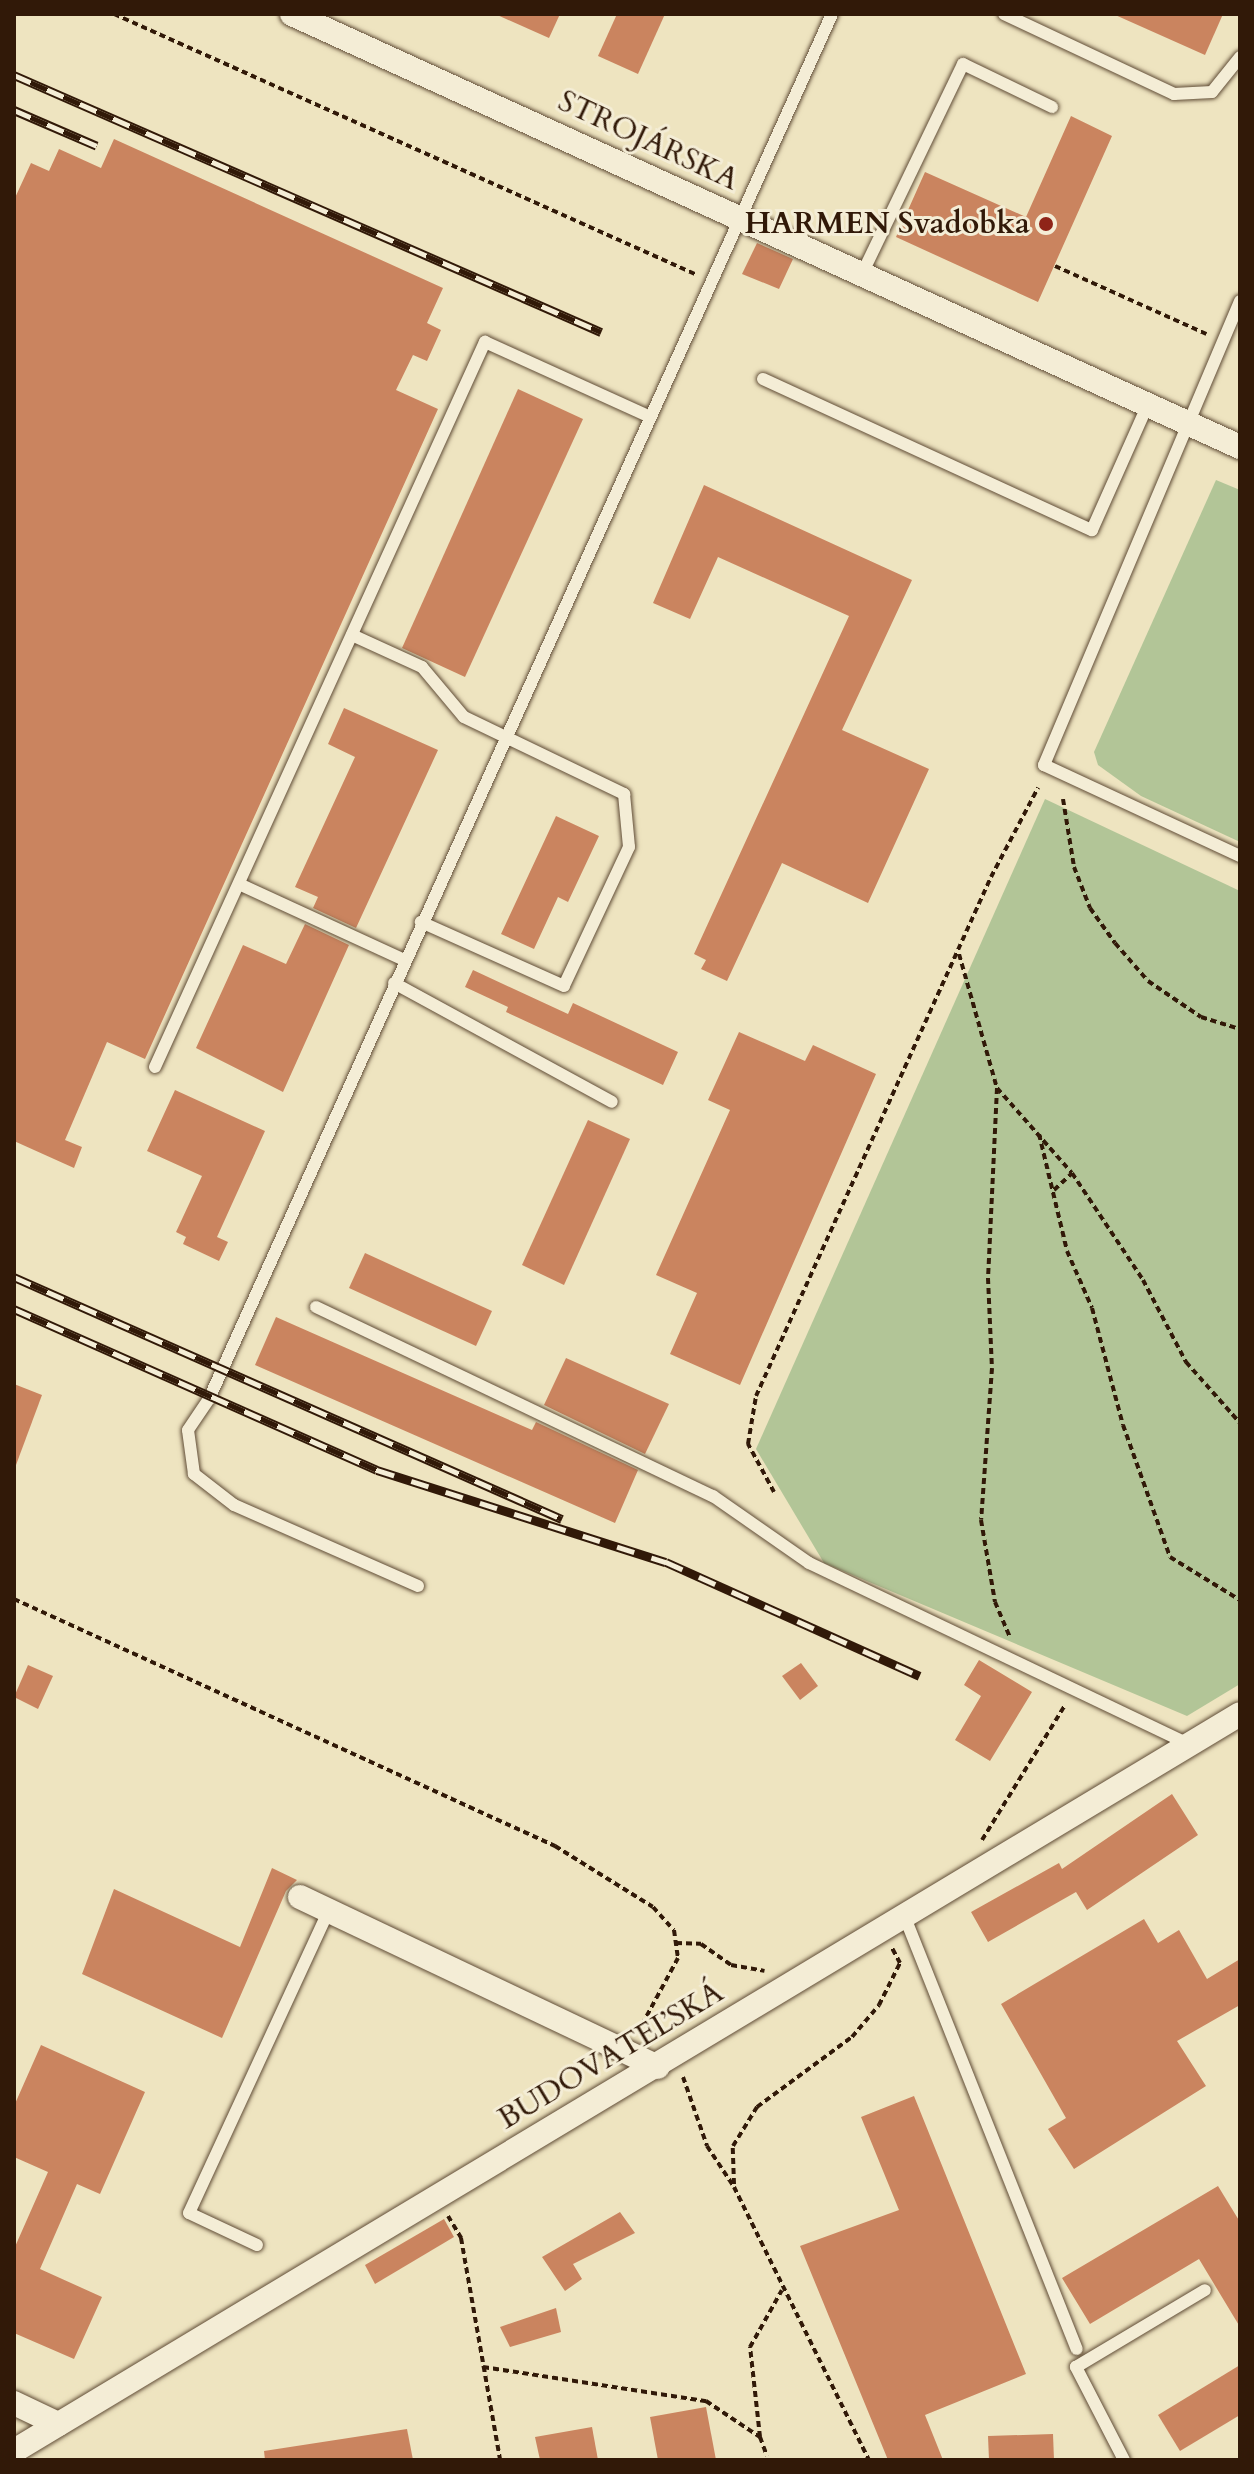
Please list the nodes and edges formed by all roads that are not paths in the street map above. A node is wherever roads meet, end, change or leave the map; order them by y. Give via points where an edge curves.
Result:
1 (292, 14) edge
2 (832, 14) edge
3 (1004, 14) edge
4 (1240, 57) edge
5 (1052, 107) dead end
6 (740, 219) junction
7 (862, 274) junction
8 (1240, 301) edge
9 (763, 379) dead end
10 (1148, 404) junction
11 (650, 417) junction
12 (1190, 424) junction
13 (1240, 447) edge
14 (352, 635) junction
15 (504, 736) junction
16 (1240, 856) edge
17 (239, 884) junction
18 (421, 922) junction
19 (404, 960) junction
20 (394, 983) junction
21 (155, 1067) dead end
22 (612, 1102) dead end
23 (316, 1307) dead end
24 (418, 1586) dead end
25 (1240, 1714) edge
26 (1189, 1744) junction
27 (300, 1897) dead end
28 (329, 1910) junction
29 (904, 1915) junction
30 (658, 2067) junction
31 (257, 2245) dead end
32 (1205, 2290) dead end
33 (1077, 2349) dead end
34 (14, 2403) edge
35 (58, 2424) junction
36 (14, 2451) edge
37 (1124, 2460) edge

1 - 6 street, STROJÁRSKA
2 - 6 lane
3 - 4 lane via 1174,94 1212,92
5 - 7 lane via 963,64
6 - 7 street, STROJÁRSKA
6 - 11 lane
7 - 10 street, STROJÁRSKA
8 - 12 lane
9 - 10 lane via 1092,530
10 - 12 street, STROJÁRSKA
11 - 14 lane via 485,342
11 - 15 lane
12 - 13 street, STROJÁRSKA
12 - 16 lane via 1044,765
14 - 15 lane via 422,667 464,717
14 - 17 lane
15 - 18 lane
15 - 18 lane via 624,794 629,847 564,986
17 - 19 lane
17 - 21 lane
18 - 19 lane
19 - 20 lane
20 - 22 lane
20 - 24 lane via 209,1399 188,1430 194,1474 234,1505
23 - 26 lane via 713,1496 809,1563
25 - 26 street, BUDOVATEĽSKÁ
26 - 29 street, BUDOVATEĽSKÁ
27 - 28 street
28 - 30 street
28 - 31 lane via 189,2213
29 - 30 street, BUDOVATEĽSKÁ
29 - 33 lane
30 - 35 street, BUDOVATEĽSKÁ
32 - 37 lane via 1076,2367
34 - 35 street
35 - 36 street, BUDOVATEĽSKÁ

